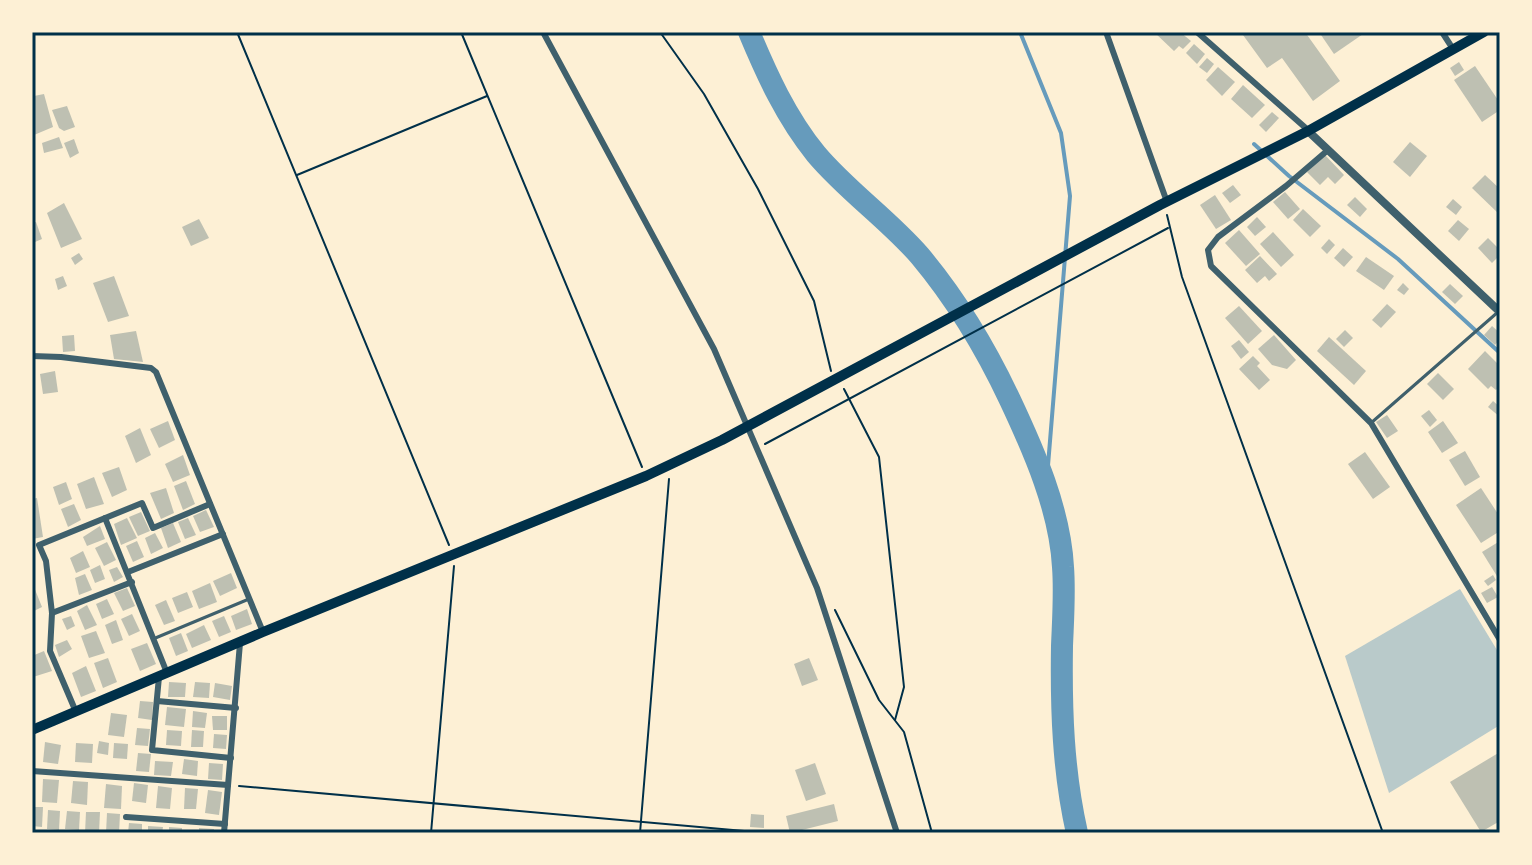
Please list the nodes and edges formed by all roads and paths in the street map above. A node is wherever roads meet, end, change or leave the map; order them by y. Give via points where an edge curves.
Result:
1 (237, 32) edge
2 (461, 32) edge
3 (543, 32) edge
4 (660, 32) edge
5 (1106, 32) edge
6 (1197, 32) edge
7 (1442, 32) edge
8 (1484, 32) edge
9 (1453, 49) junction
10 (487, 96) junction
11 (1308, 131) junction
12 (1328, 150) junction
13 (296, 175) junction
14 (1164, 203) junction
15 (1169, 228) junction
16 (1500, 311) edge
17 (32, 356) edge
18 (833, 377) dead end
19 (839, 383) dead end
20 (1371, 423) junction
21 (752, 426) junction
22 (762, 446) dead end
23 (669, 466) junction
24 (646, 476) junction
25 (210, 504) junction
26 (105, 518) junction
27 (223, 534) junction
28 (453, 555) junction
29 (128, 572) junction
30 (132, 582) junction
31 (249, 599) junction
32 (834, 609) dead end
33 (52, 613) junction
34 (263, 632) junction
35 (152, 639) junction
36 (1500, 640) edge
37 (240, 643) junction
38 (163, 675) junction
39 (157, 701) junction
40 (236, 708) junction
41 (76, 712) junction
42 (895, 720) junction
43 (32, 730) edge
44 (231, 758) junction
45 (32, 771) edge
46 (228, 785) junction
47 (433, 802) junction
48 (126, 817) dead end
49 (640, 823) junction
50 (225, 824) junction
51 (224, 833) edge
52 (431, 833) edge
53 (640, 833) edge
54 (767, 833) edge
55 (897, 833) edge
56 (932, 833) edge
57 (1383, 833) edge

1 - 13 path
2 - 10 path
3 - 21 street
4 - 18 path via 704,94 758,189 819,314
5 - 14 street
6 - 11 street
7 - 9 street
8 - 9 main road
9 - 11 main road
10 - 13 path
10 - 24 path
11 - 12 street
11 - 14 main road
12 - 16 street
12 - 20 street via 1208,250 1211,266
13 - 28 path
14 - 15 path
14 - 21 main road
15 - 22 path
15 - 57 path via 1182,277
16 - 20 lane
17 - 25 street via 156,372
19 - 42 path via 879,457 904,687
20 - 36 street
21 - 23 main road
21 - 55 street via 817,588
23 - 24 main road
23 - 49 path
24 - 28 main road
25 - 26 street via 153,528 142,503
25 - 27 street
26 - 29 street
26 - 33 street via 39,545
27 - 29 street
27 - 31 street
28 - 34 main road
28 - 47 path
29 - 30 street
30 - 33 street
30 - 35 street
31 - 34 street
31 - 35 lane
32 - 42 path via 879,700
33 - 41 street via 50,651
34 - 37 main road
35 - 38 street
37 - 38 main road
37 - 40 street
38 - 39 street
38 - 41 main road
39 - 40 street
39 - 44 street via 152,750
40 - 44 street
41 - 43 main road
42 - 56 path via 904,732
44 - 46 street
45 - 46 street
46 - 47 path
46 - 50 street
47 - 49 path
47 - 52 path
48 - 50 street
49 - 53 path
49 - 54 path
50 - 51 street

